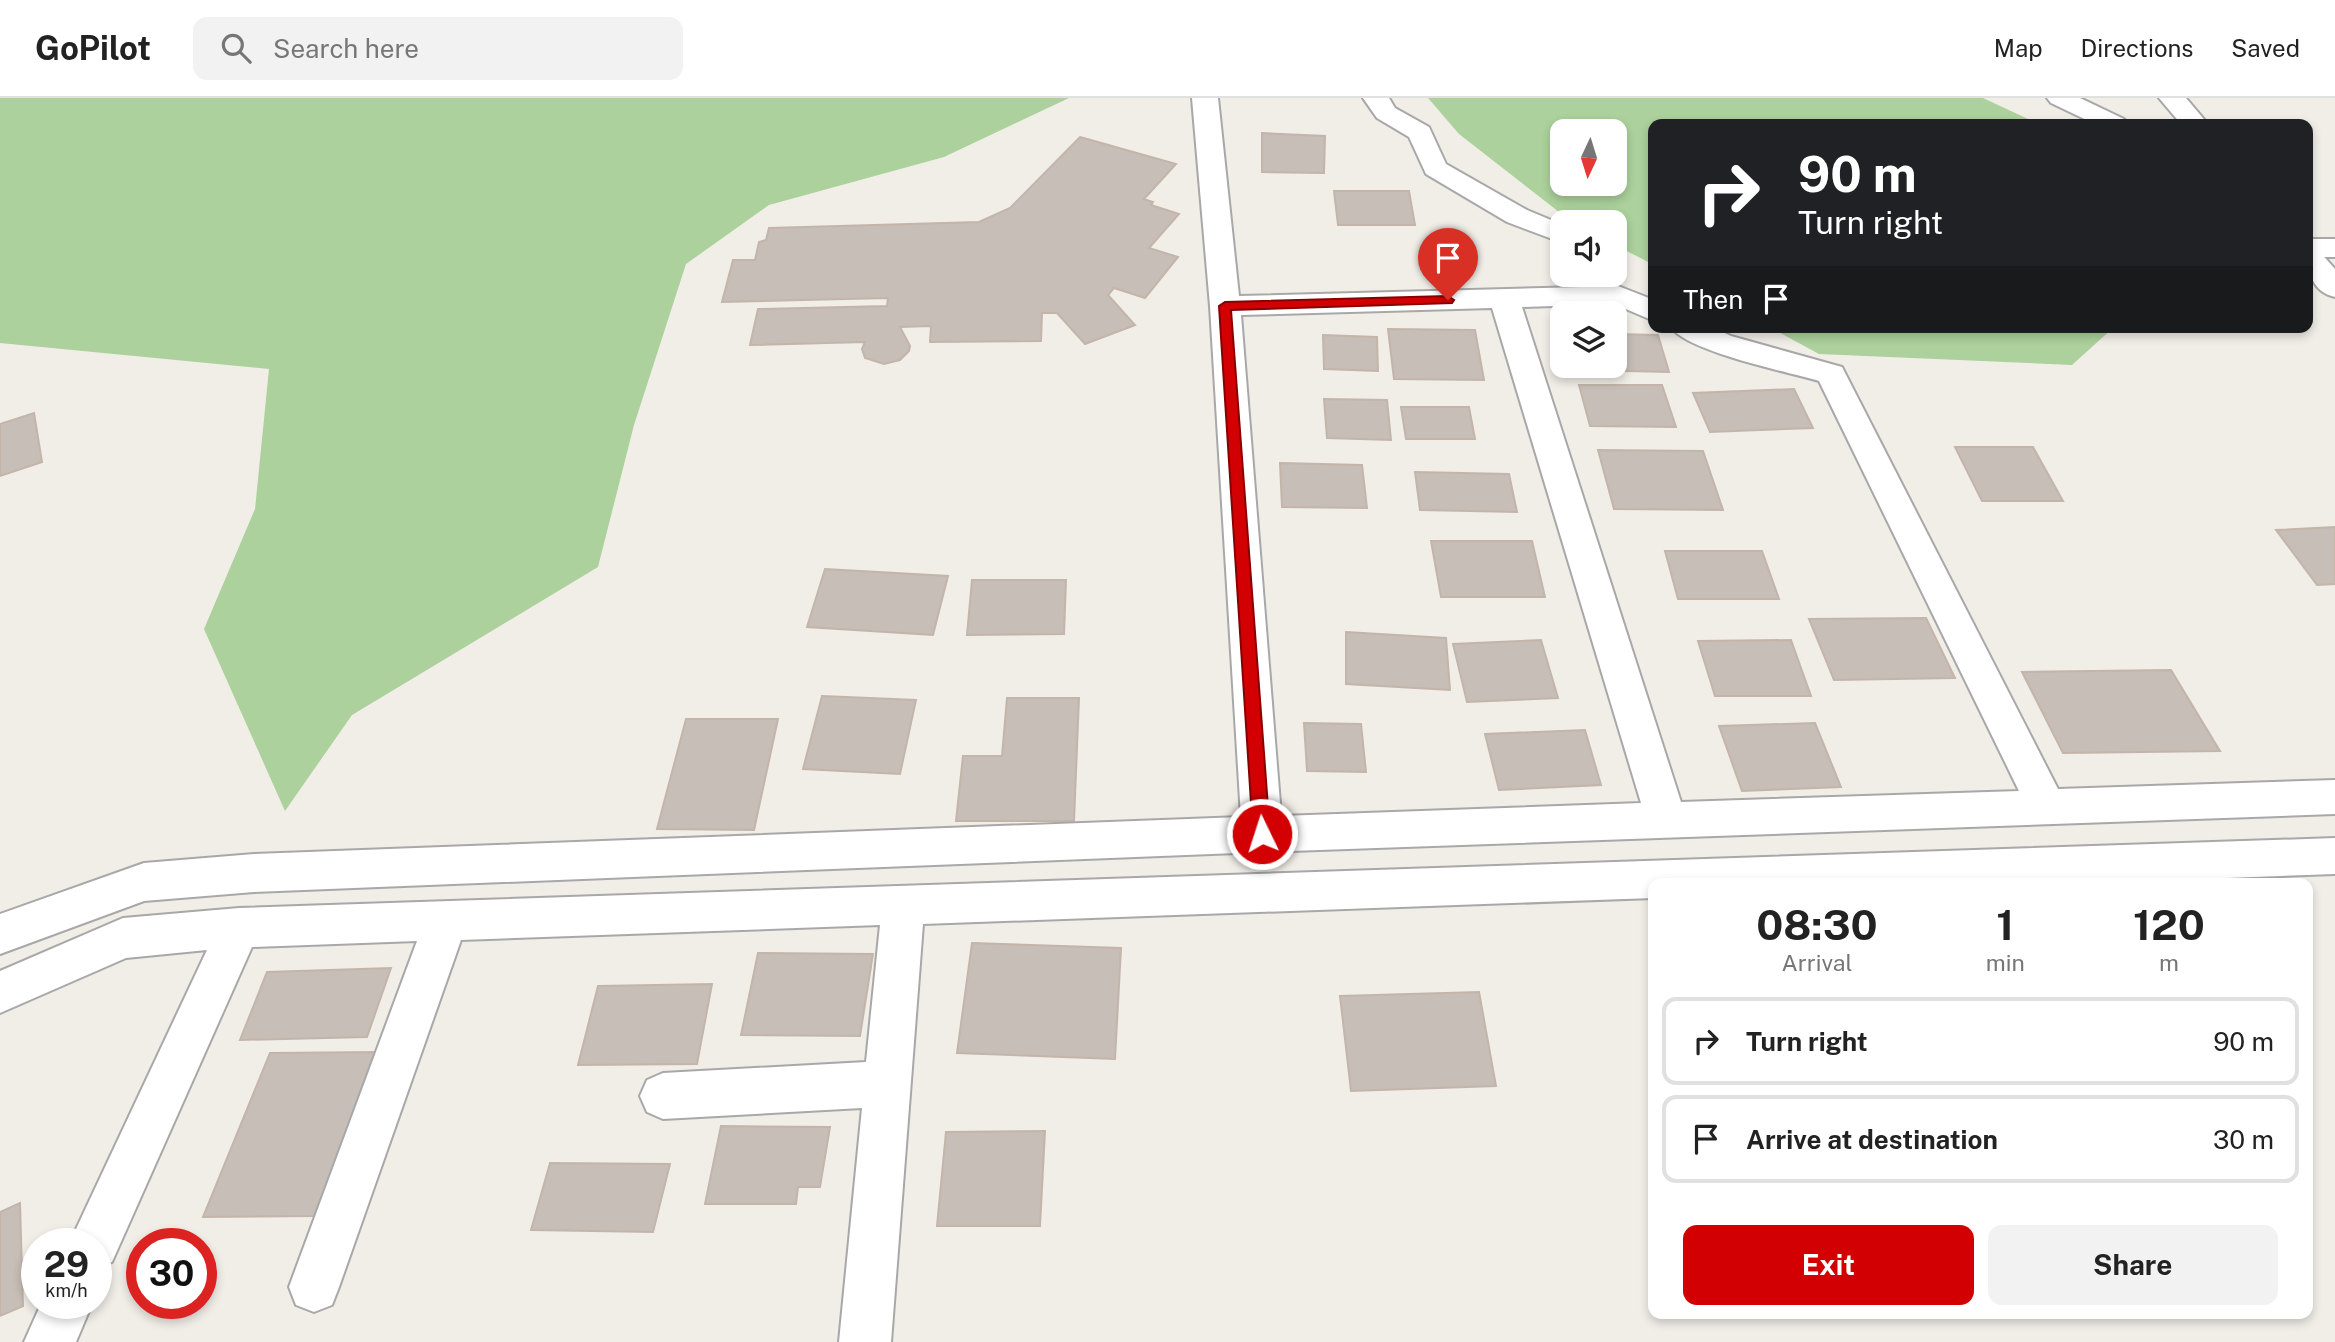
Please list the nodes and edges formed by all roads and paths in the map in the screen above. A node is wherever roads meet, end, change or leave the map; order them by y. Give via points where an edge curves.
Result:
1 (1205, 98) edge
2 (1376, 98) edge
3 (2060, 98) edge
4 (2172, 98) edge
5 (2104, 119) edge
6 (2191, 119) edge
7 (1550, 228) edge
8 (2313, 248) edge
9 (2335, 248) edge
10 (2313, 262) edge
11 (1595, 287) edge
12 (1614, 287) edge
13 (2335, 288) edge
14 (1504, 298) junction
15 (1225, 306) junction
16 (1648, 308) edge
17 (1699, 333) edge
18 (2335, 797) edge
19 (2047, 807) junction
20 (1667, 821) junction
21 (1262, 834) junction
22 (2335, 856) edge
23 (1705, 878) edge
24 (1648, 880) edge
25 (903, 906) junction
26 (446, 922) junction
27 (239, 928) junction
28 (0, 934) edge
29 (0, 992) edge
30 (887, 1084) junction
31 (663, 1096) dead end
32 (101, 1228) edge
33 (314, 1287) dead end
34 (60, 1319) edge
35 (50, 1342) edge
36 (865, 1342) edge

1 - 15 street
2 - 7 street via 1386,113 1420,133 1435,168 1499,206
3 - 5 street
4 - 6 street
8 - 9 street
10 - 13 street
11 - 14 street
12 - 16 street
14 - 15 street
14 - 20 street
15 - 21 street
17 - 19 street via 1831,374
18 - 19 street
19 - 20 street
20 - 21 street
21 - 28 street via 171,879 144,882
22 - 23 street
24 - 25 street
25 - 26 street
25 - 30 street
26 - 27 street
26 - 33 street
27 - 29 street via 123,938
27 - 32 street
30 - 31 street
30 - 36 street
34 - 35 street

